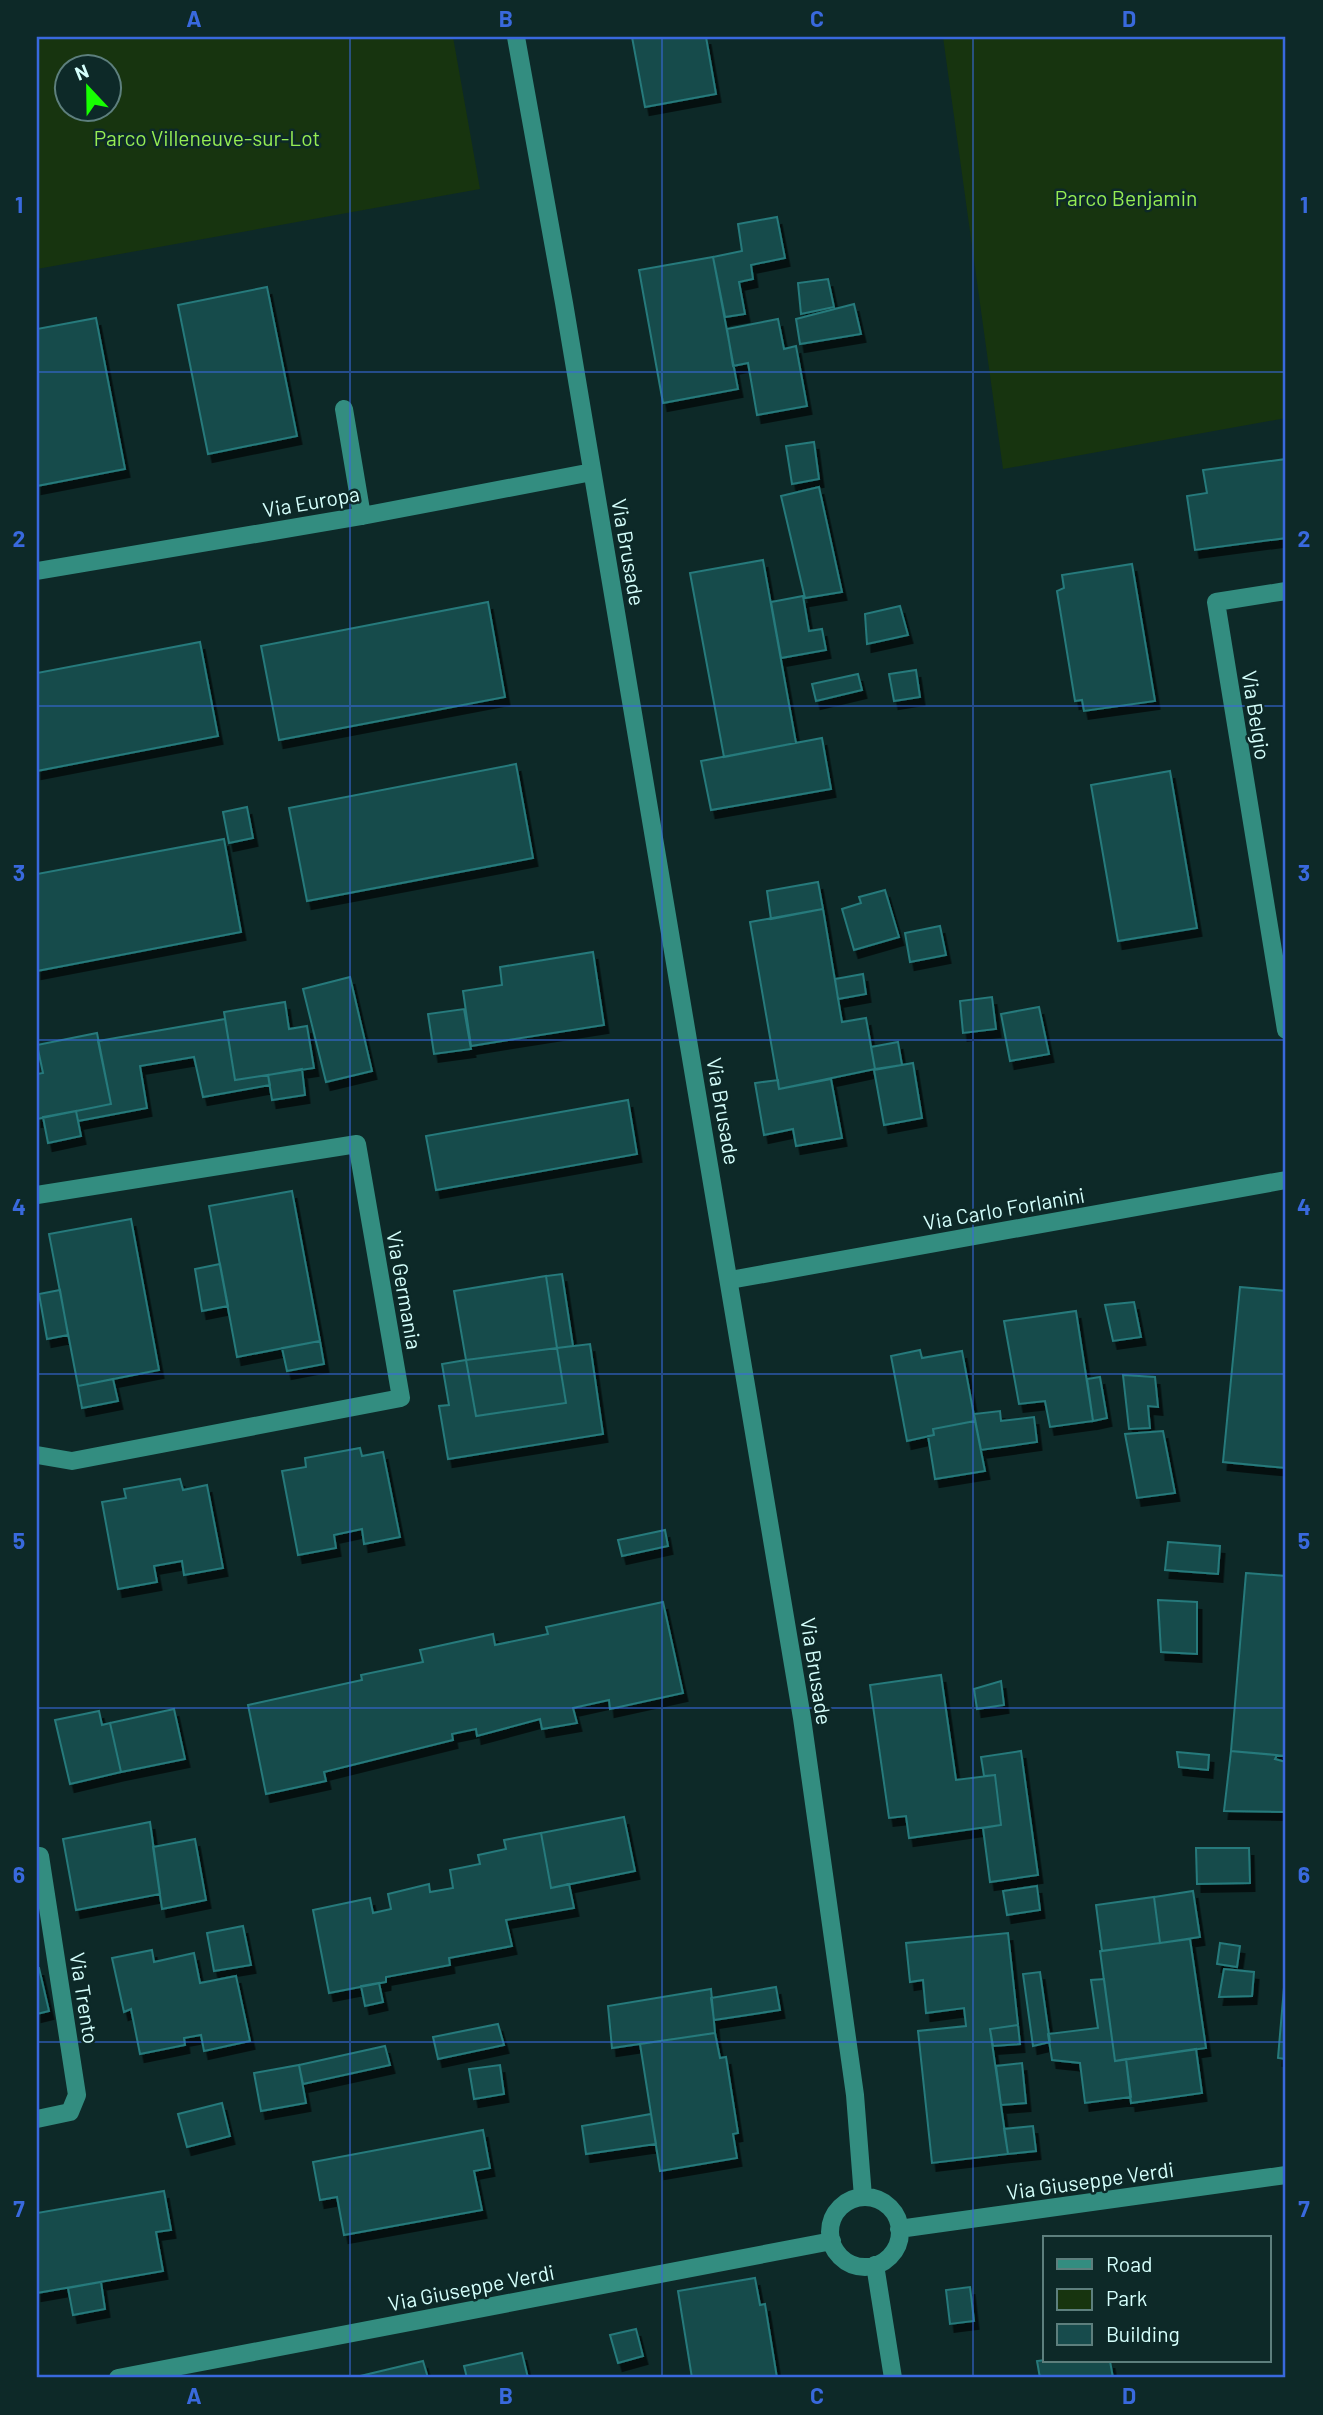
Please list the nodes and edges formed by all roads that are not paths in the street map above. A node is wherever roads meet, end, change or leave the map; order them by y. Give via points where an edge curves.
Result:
1 (516, 37) edge
2 (344, 409) dead end
3 (592, 472) junction
4 (362, 516) junction
5 (37, 570) edge
6 (1286, 591) edge
7 (1286, 1030) edge
8 (1286, 1180) edge
9 (37, 1195) edge
10 (730, 1280) junction
11 (37, 1455) edge
12 (40, 1856) dead end
13 (37, 2119) edge
14 (1286, 2175) edge
15 (863, 2197) junction
16 (900, 2229) junction
17 (832, 2241) junction
18 (875, 2265) junction
19 (118, 2378) edge
20 (893, 2378) edge

1 - 3 street, Via Brusade
2 - 4 street
3 - 4 street, Via Europa
3 - 10 street, Via Brusade
4 - 5 street, Via Europa
6 - 7 street, Via Belgio via 1216,602
8 - 10 street, Via Carlo Forlanini
9 - 11 street, Via Germania via 357,1144 401,1398 72,1461
10 - 15 street, Via Brusade via 802,1718 855,2095
12 - 13 street, Via Trento via 77,2095 70,2112
14 - 16 street, Via Giuseppe Verdi
15 - 16 street via 887,2204
15 - 17 street via 837,2211
16 - 18 street via 893,2253
17 - 18 street via 849,2263
17 - 19 street, Via Giuseppe Verdi
18 - 20 street

